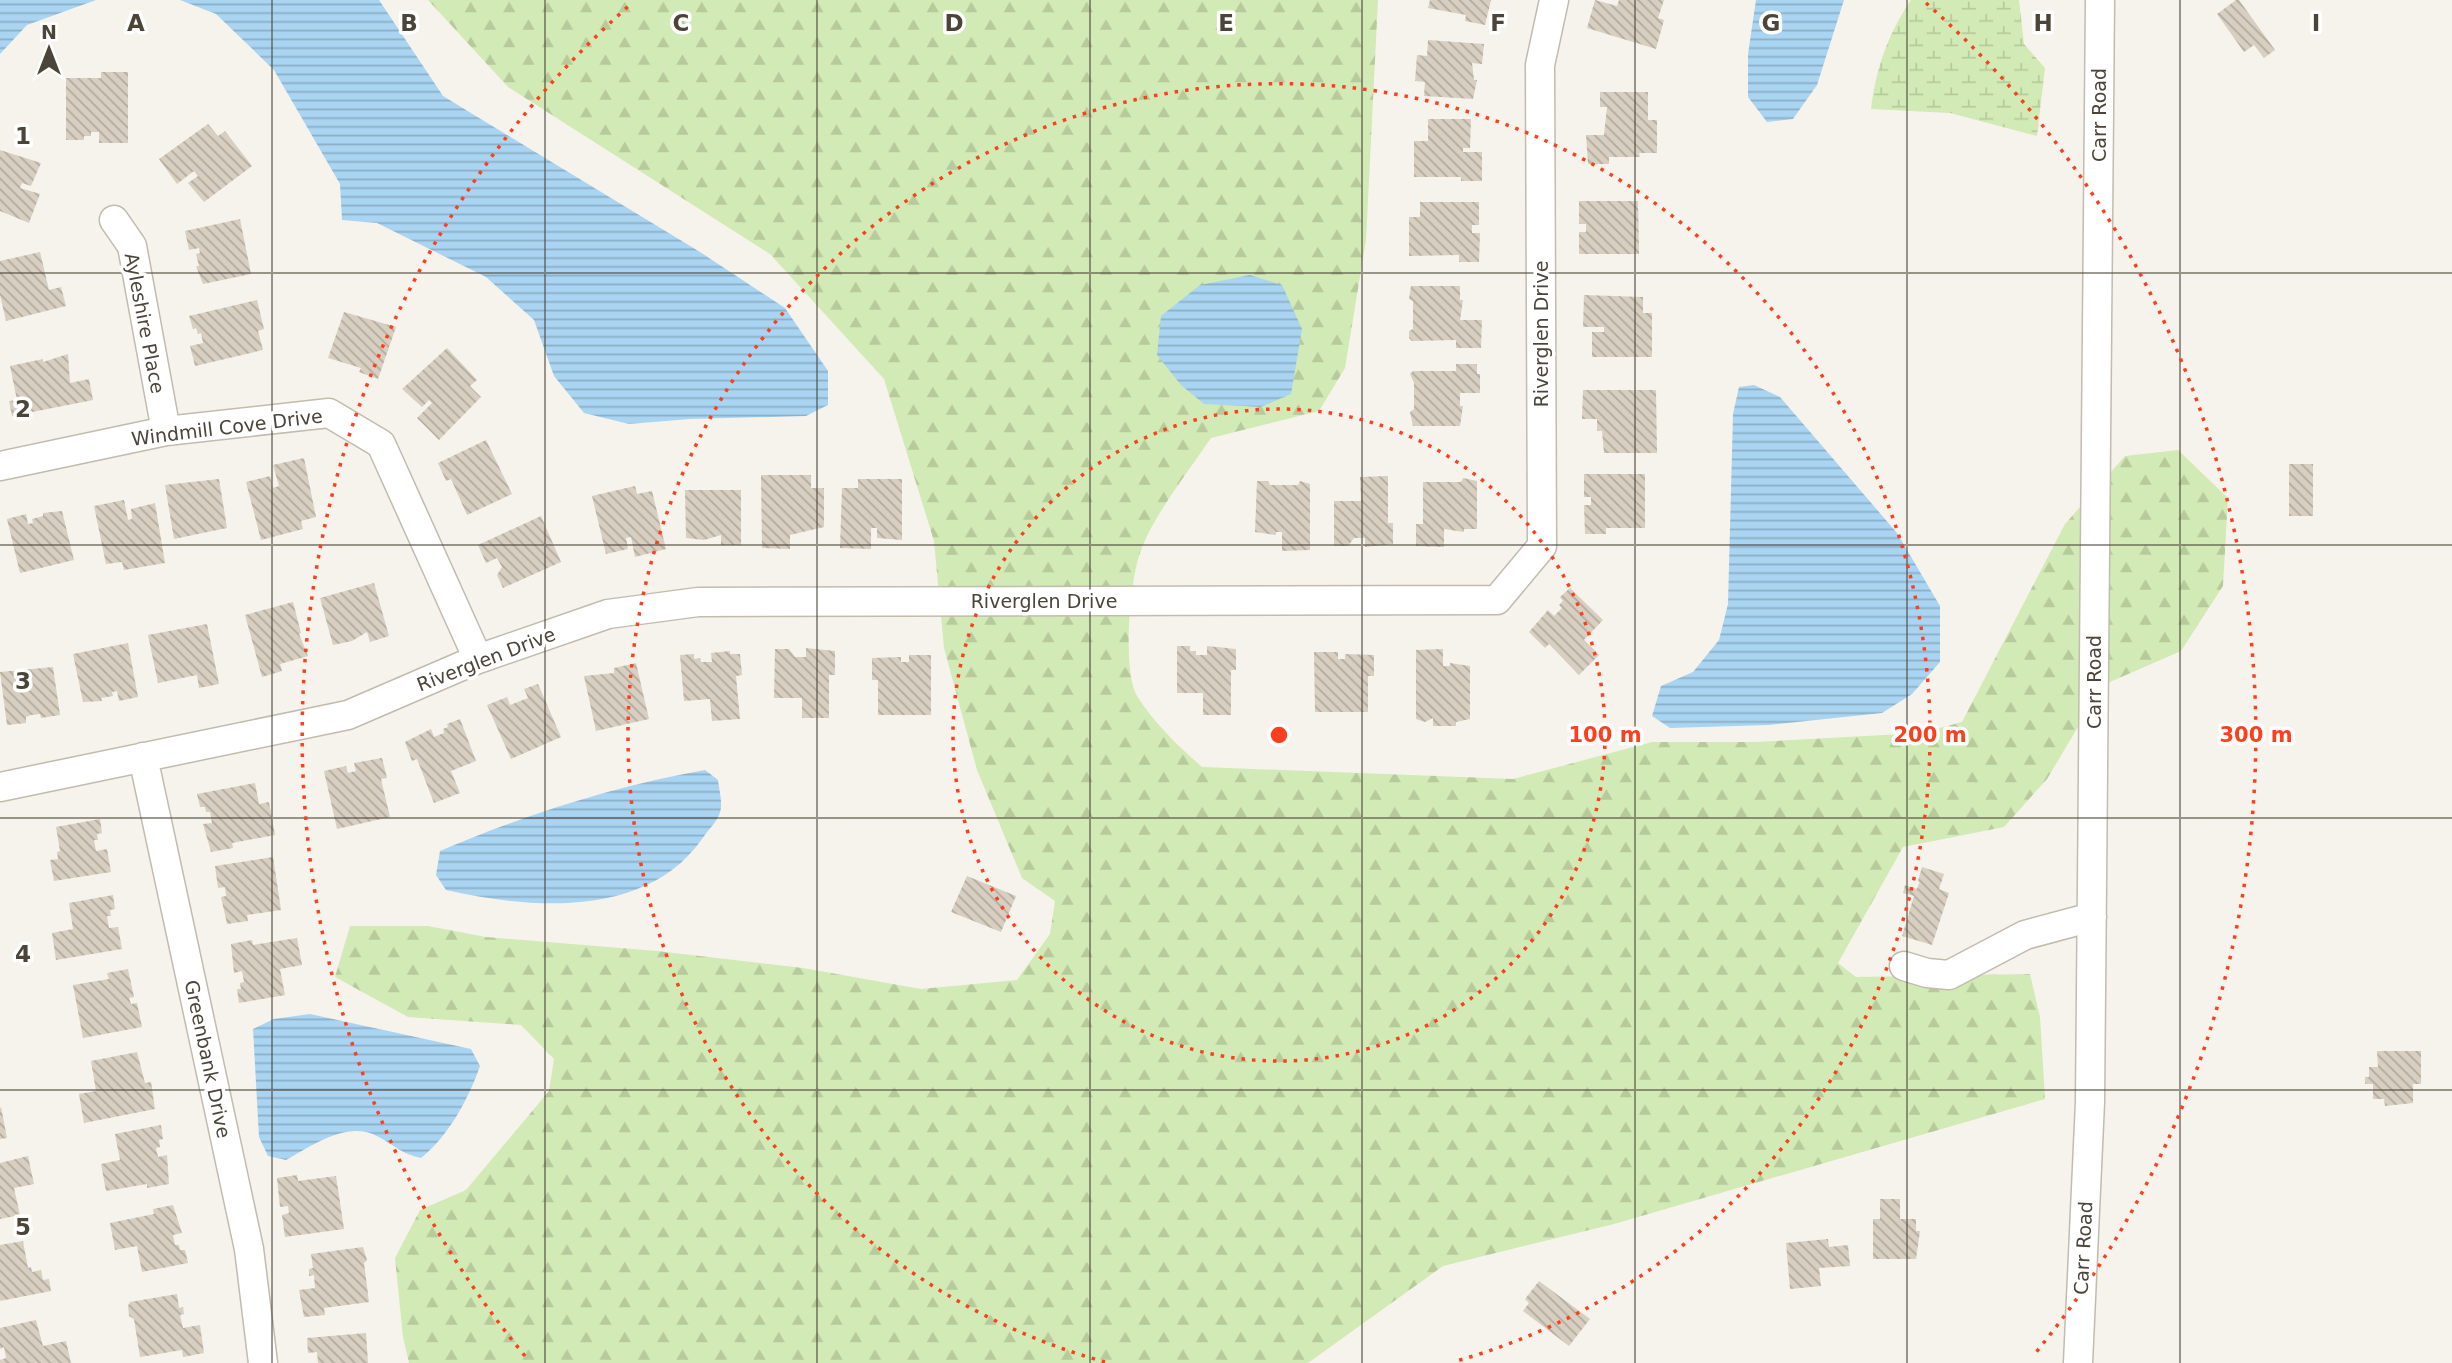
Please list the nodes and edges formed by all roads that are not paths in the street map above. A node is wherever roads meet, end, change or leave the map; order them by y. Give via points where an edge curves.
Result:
1 (1554, 0) edge
2 (2100, 0) edge
3 (114, 220) dead end
4 (166, 430) junction
5 (0, 466) edge
6 (478, 659) junction
7 (143, 757) junction
8 (0, 786) edge
9 (2092, 917) junction
10 (1905, 965) dead end
11 (263, 1363) edge
12 (2078, 1363) edge

1 - 6 street, Riverglen Drive via 1540,65 1542,546 1497,600 698,602 608,614
2 - 9 street, Carr Road
3 - 4 street, Ayleshire Place via 132,246
4 - 5 street, Windmill Cove Drive
4 - 6 street, Windmill Cove Drive via 329,412 381,444
6 - 7 street, Riverglen Drive via 348,715
7 - 8 street, Riverglen Drive
7 - 11 street, Greenbank Drive via 249,1249
9 - 10 street via 2025,935 1949,975 1927,974
9 - 12 street, Carr Road via 2090,1102

